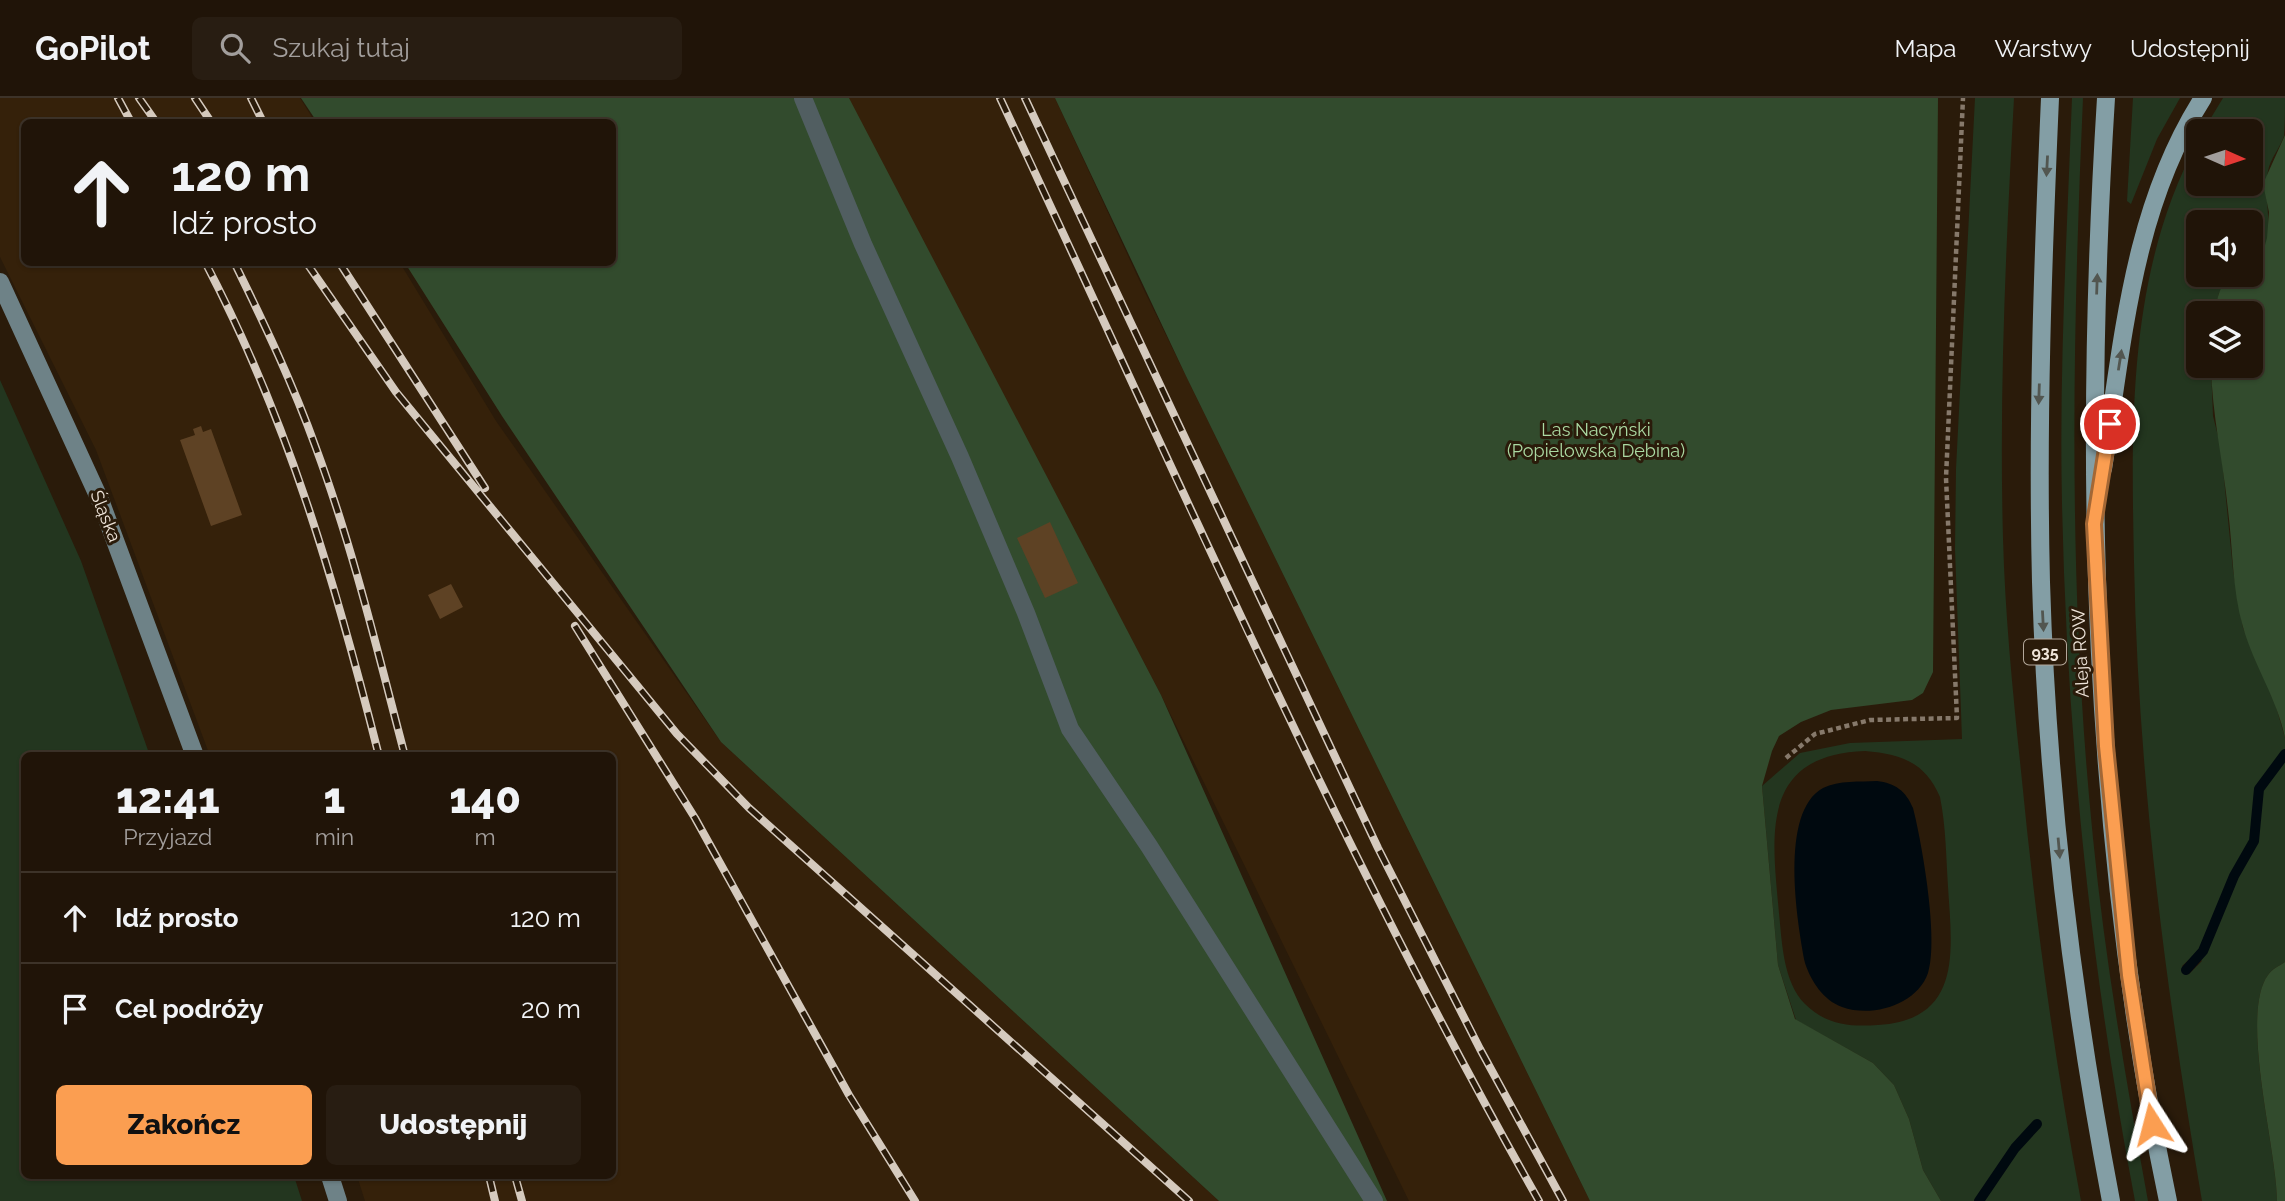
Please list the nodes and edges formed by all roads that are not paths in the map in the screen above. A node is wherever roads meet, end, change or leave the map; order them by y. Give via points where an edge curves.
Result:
1 (803, 98) edge
2 (2050, 98) edge
3 (2106, 98) edge
4 (2203, 98) edge
5 (0, 282) edge
6 (2094, 524) junction
7 (194, 752) edge
8 (331, 1179) edge
9 (338, 1201) edge
10 (1374, 1201) edge
11 (2110, 1201) edge
12 (2168, 1201) edge

1 - 10 lane via 863,244 976,492 1070,729
2 -> 11 main road, Aleja ROW / 935 via 2039,407 2049,734 2078,1015
6 -> 3 main road, Aleja ROW via 2094,370
6 -> 4 main road via 2139,249 2154,197
5 - 7 street, Śląska via 100,500
6 - 12 main road, Aleja ROW via 2106,746 2129,975
8 - 9 street

